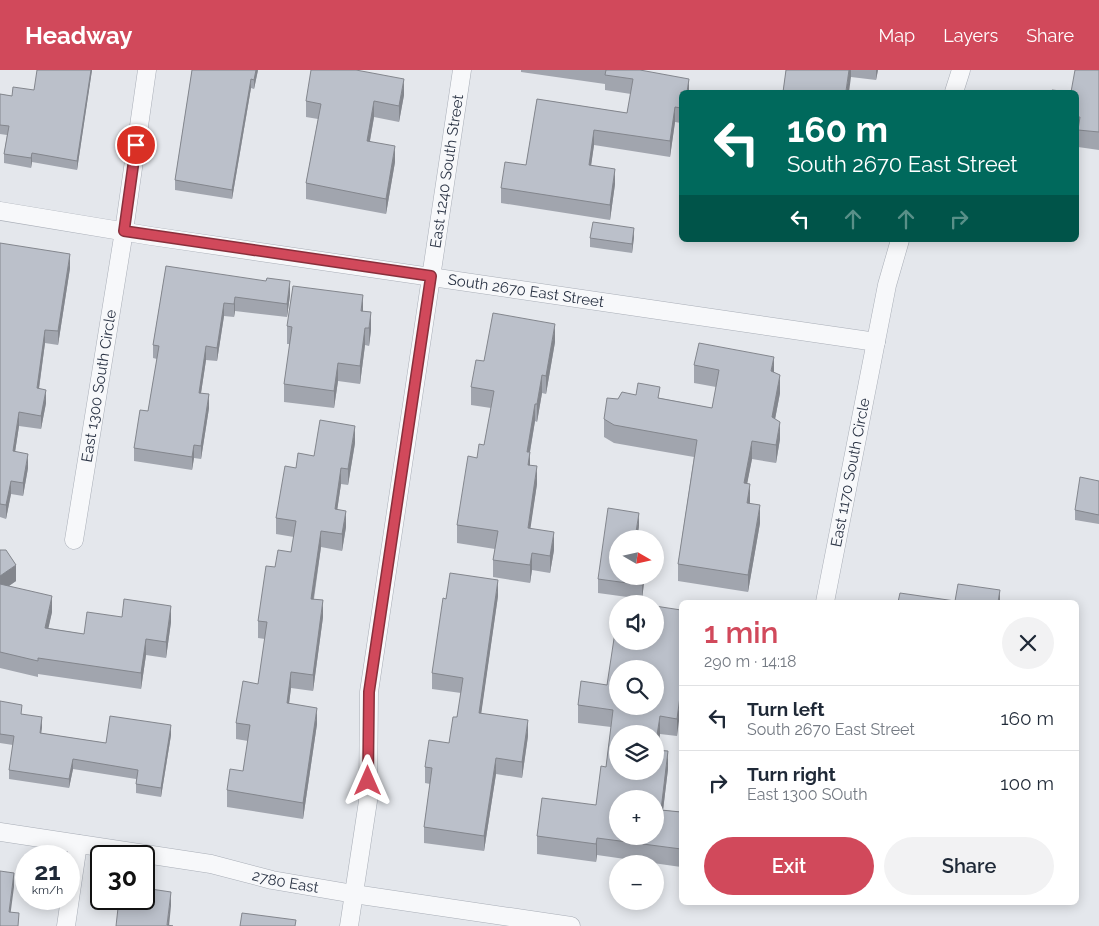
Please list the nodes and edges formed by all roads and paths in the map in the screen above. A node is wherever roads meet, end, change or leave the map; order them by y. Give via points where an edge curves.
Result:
1 (147, 70) edge
2 (462, 70) edge
3 (961, 70) edge
4 (955, 90) edge
5 (0, 211) edge
6 (124, 231) junction
7 (899, 242) edge
8 (431, 276) junction
9 (876, 342) junction
10 (74, 540) dead end
11 (825, 600) edge
12 (0, 832) edge
13 (78, 844) junction
14 (354, 894) junction
15 (66, 926) edge
16 (349, 926) edge
17 (571, 926) edge

1 - 6 street, East 1300 South Circle
2 - 8 street, East 1240 South Street
3 - 4 street
5 - 6 street, South 2670 East Street
6 - 8 street, South 2670 East Street
6 - 10 street, East 1300 South Circle
7 - 9 street, East 1170 South Circle
8 - 9 street, South 2670 East Street
8 - 14 street, East 1240 South Street via 369,692 368,801
9 - 11 street, East 1170 South Circle
12 - 13 street, 2780 East
13 - 14 street, 2780 East via 211,864 272,880
13 - 15 street
14 - 16 street, East 1240 South Street
14 - 17 street, 2780 East

